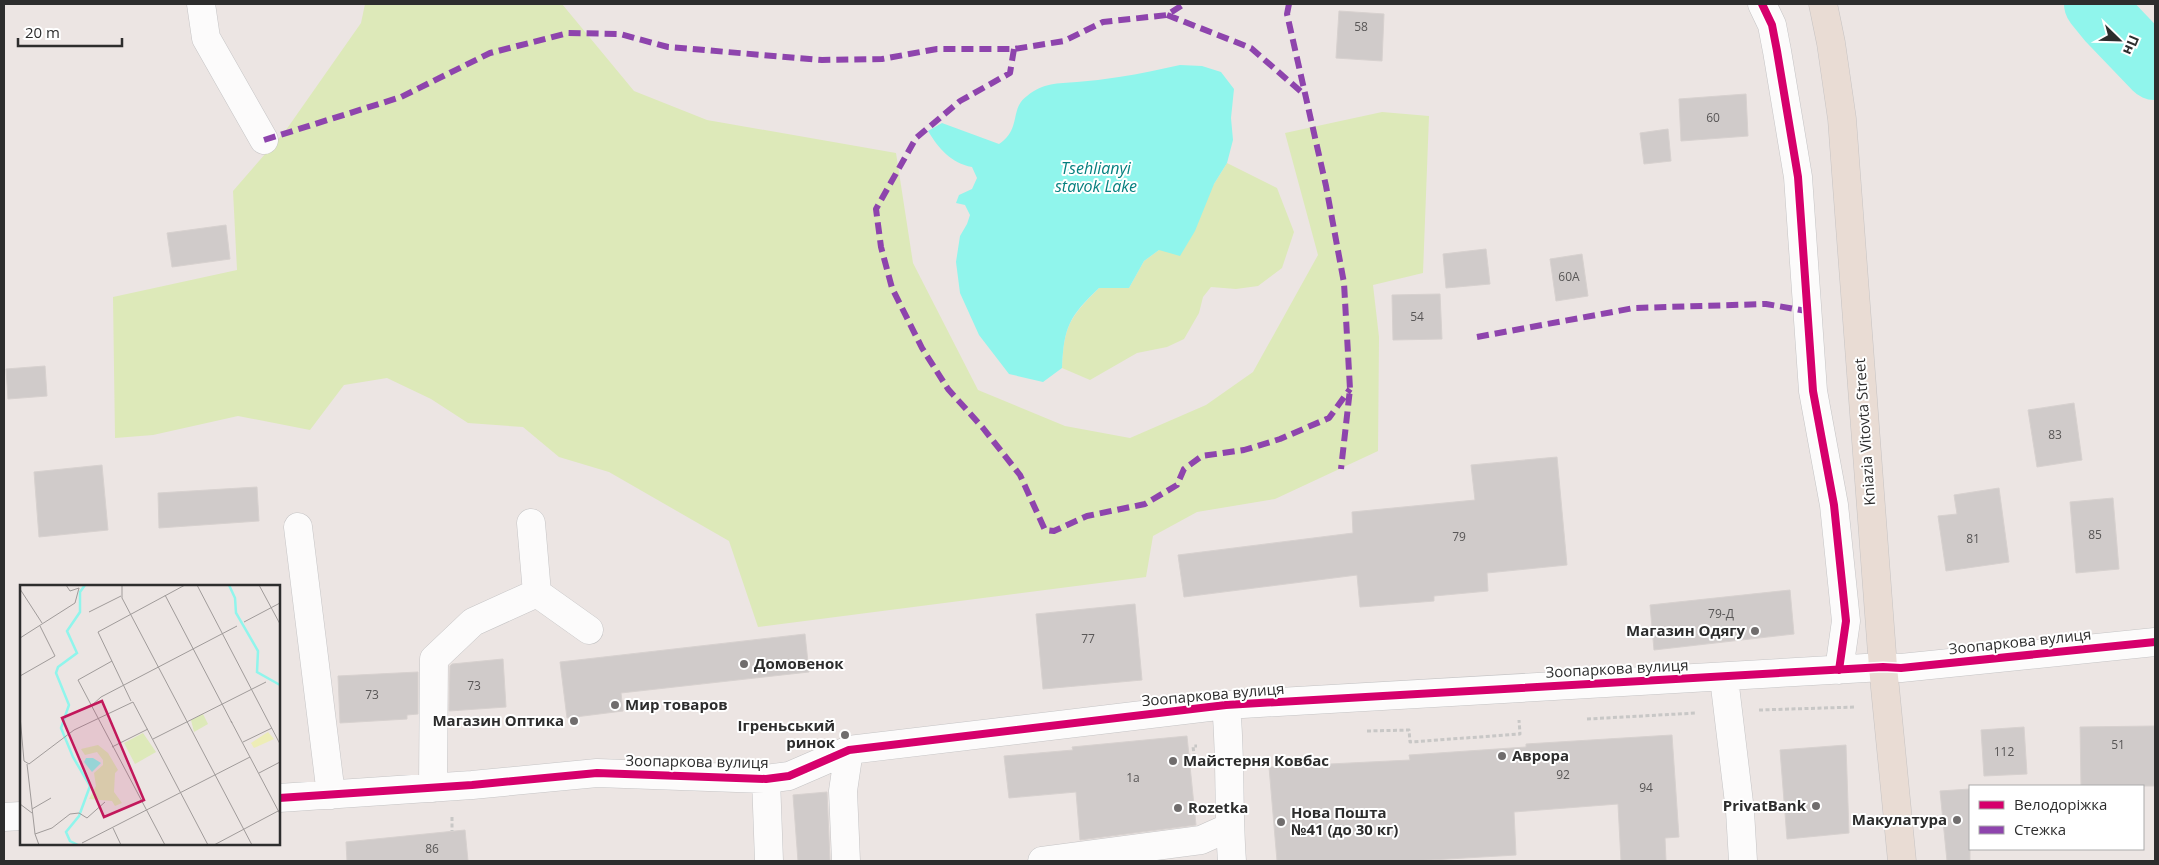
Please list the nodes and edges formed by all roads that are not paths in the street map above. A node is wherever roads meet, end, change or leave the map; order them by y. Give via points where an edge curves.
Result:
1 (201, 4) edge
2 (1762, 4) edge
3 (1823, 4) edge
4 (264, 140) dead end
5 (531, 523) dead end
6 (298, 527) dead end
7 (537, 593) junction
8 (589, 630) dead end
9 (2155, 642) edge
10 (1884, 667) junction
11 (1839, 670) junction
12 (1724, 678) junction
13 (1226, 705) junction
14 (849, 750) junction
15 (766, 779) junction
16 (433, 788) junction
17 (331, 795) junction
18 (280, 798) edge
19 (20, 816) edge
20 (4, 817) edge
21 (1230, 827) junction
22 (769, 861) edge
23 (846, 861) edge
24 (1042, 861) edge
25 (1232, 861) edge
26 (1743, 861) edge
27 (1902, 861) edge

1 - 4 street via 206,38
2 - 11 street via 1772,25 1798,177 1813,391 1834,505 1846,621
3 - 10 main road, Kniazia Vitovta Street via 1842,119
5 - 7 street
6 - 17 street
7 - 8 street
7 - 16 street via 473,622 434,659
9 - 10 street, Зоопаркова вулиця via 1967,662
10 - 11 street, Зоопаркова вулиця
10 - 27 main road, Kniazia Vitovta Street
11 - 12 street, Зоопаркова вулиця
12 - 13 street, Зоопаркова вулиця
12 - 26 street
13 - 14 street, Зоопаркова вулиця
13 - 21 street via 1230,745
14 - 15 street, Зоопаркова вулиця via 789,776
14 - 23 street via 843,791
15 - 16 street, Зоопаркова вулиця via 597,773
15 - 22 street
16 - 17 street, Зоопаркова вулиця
17 - 18 street, Зоопаркова вулиця
19 - 20 street
21 - 24 street via 1201,840
21 - 25 street

